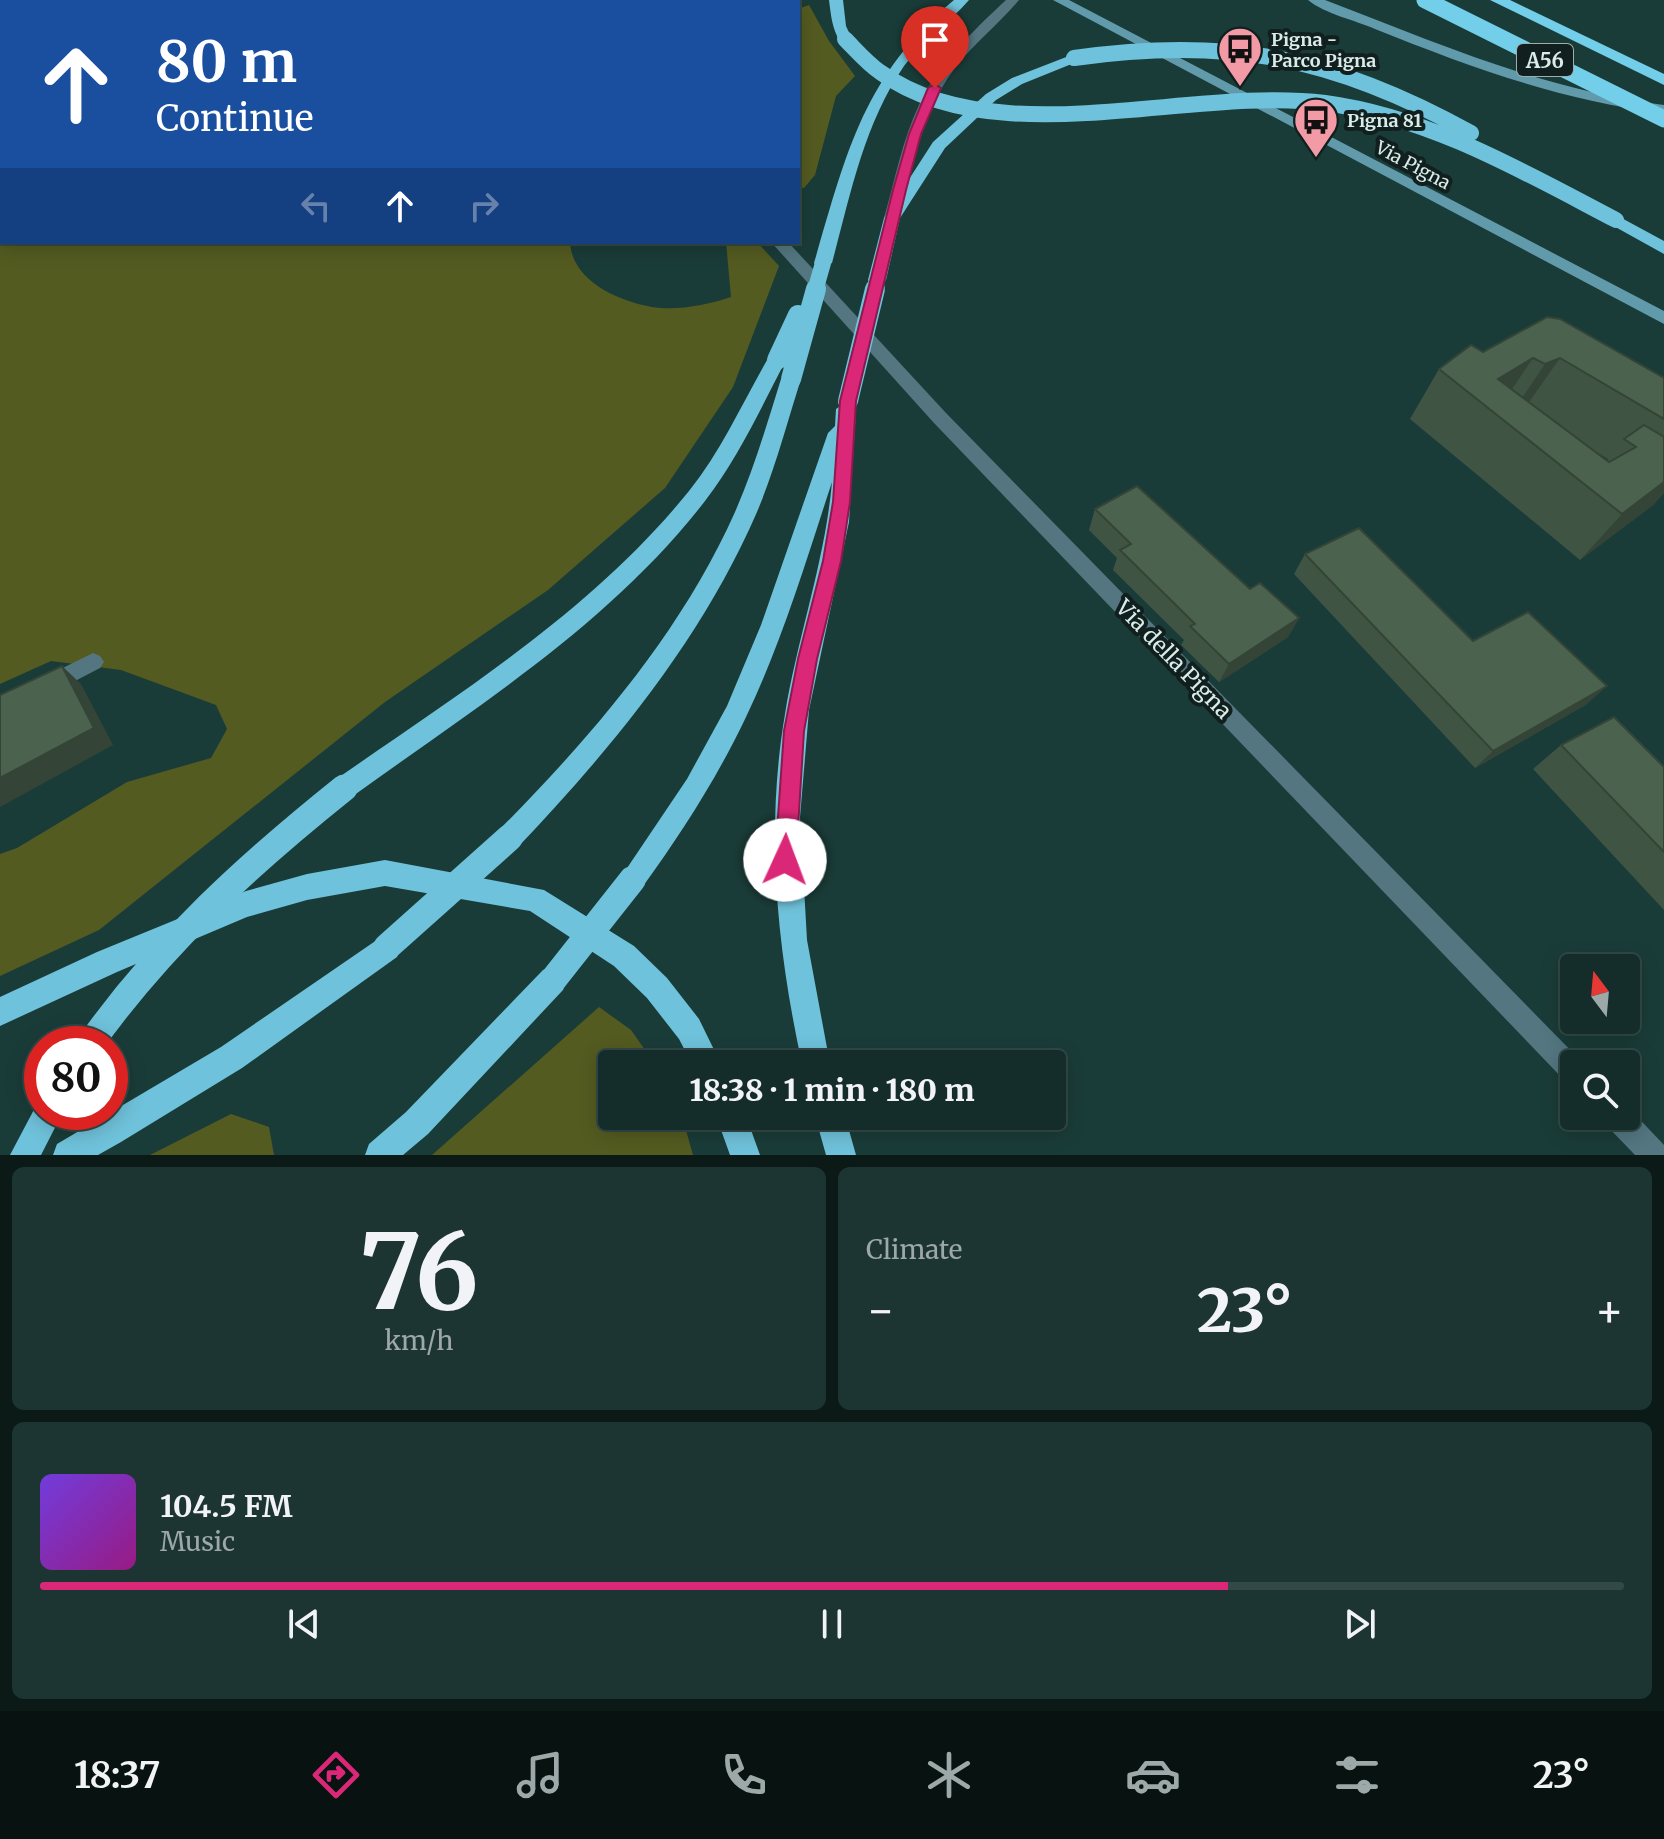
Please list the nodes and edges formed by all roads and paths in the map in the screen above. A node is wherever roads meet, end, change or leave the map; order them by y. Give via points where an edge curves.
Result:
1 (836, 0) edge
2 (962, 0) edge
3 (1013, 0) edge
4 (1059, 0) edge
5 (1314, 0) edge
6 (1357, 0) edge
7 (1425, 0) edge
8 (1498, 0) edge
9 (1426, 43) junction
10 (1664, 80) edge
11 (1664, 109) edge
12 (1664, 119) edge
13 (892, 218) junction
14 (1616, 220) junction
15 (781, 244) edge
16 (1664, 248) edge
17 (823, 263) junction
18 (1664, 318) edge
19 (847, 405) junction
20 (93, 662) dead end
21 (0, 710) edge
22 (0, 1012) edge
23 (103, 1026) edge
24 (700, 1050) edge
25 (813, 1050) edge
26 (1560, 1058) edge
27 (38, 1130) edge
28 (736, 1130) edge
29 (834, 1130) edge
30 (1630, 1130) edge
31 (25, 1155) edge
32 (68, 1155) edge
33 (380, 1155) edge
34 (745, 1155) edge
35 (841, 1155) edge
36 (1654, 1155) edge

1 - 14 highway, bridge via 845,39 868,63 904,86 947,102 992,113 1051,117 1272,99 1377,112 1446,134
2 - 17 highway via 924,35 886,84 866,125
3 - 13 street via 961,52 935,88 915,134
4 - 18 main road, Via Pigna
5 - 9 main road
6 - 9 main road
7 - 12 highway, A56, bridge
8 - 10 highway, A56
9 - 11 main road via 1561,94
13 - 14 highway, bridge via 939,145 991,97 1074,58 1154,46 1216,47 1350,74 1442,115
13 - 19 highway, bridge
14 - 16 highway
15 - 26 street, Via della Pigna via 940,418
17 - 23 highway, bridge via 726,454 699,494 636,565 551,638 256,857 128,990
17 - 32 highway, bridge via 791,379 739,528 672,646 605,737 509,838 387,947 231,1061
19 - 25 highway via 832,561 794,731 786,847 792,938
19 - 33 highway, bridge via 748,686 671,828 553,980
20 - 21 street
22 - 24 highway via 246,904 385,873 535,899 624,956 657,988
27 - 31 highway
28 - 34 highway
29 - 35 highway
30 - 36 street

